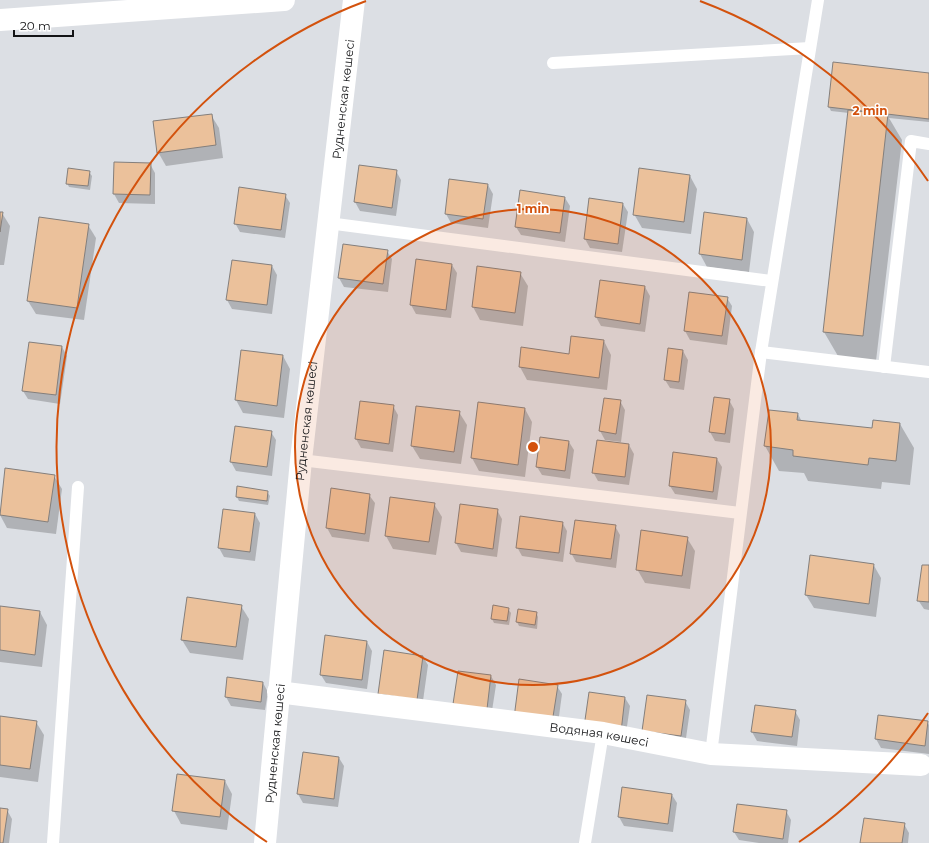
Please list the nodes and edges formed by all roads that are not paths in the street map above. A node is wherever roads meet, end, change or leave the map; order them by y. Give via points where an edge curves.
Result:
1 (284, 0) edge
2 (354, 0) edge
3 (818, 0) edge
4 (149, 5) edge
5 (0, 20) edge
6 (810, 48) junction
7 (553, 63) dead end
8 (929, 144) edge
9 (328, 223) junction
10 (771, 281) junction
11 (761, 352) junction
12 (884, 367) junction
13 (929, 372) edge
14 (301, 460) junction
15 (78, 487) dead end
16 (740, 513) junction
17 (278, 692) junction
18 (603, 733) junction
19 (711, 754) junction
20 (921, 765) dead end
21 (53, 843) edge
22 (265, 843) edge
23 (585, 843) edge

1 - 4 street
2 - 9 street, Рудненская көшесі
3 - 6 lane
4 - 5 street
6 - 7 lane
6 - 10 lane
8 - 12 lane via 911,142
9 - 10 lane
9 - 14 street, Рудненская көшесі
10 - 11 lane
11 - 12 lane
11 - 16 lane
12 - 13 lane
14 - 16 lane
14 - 17 street, Рудненская көшесі
15 - 21 lane
16 - 19 lane
17 - 18 street, Водяная көшесі
17 - 22 street, Рудненская көшесі
18 - 19 street, Водяная көшесі
18 - 23 lane
19 - 20 street, Водяная көшесі

